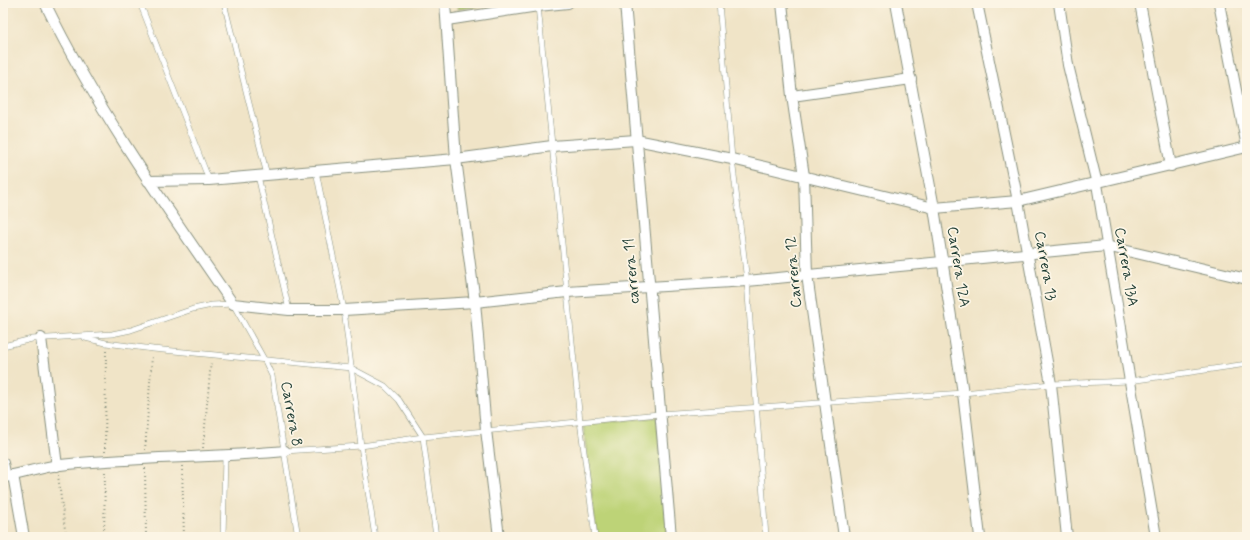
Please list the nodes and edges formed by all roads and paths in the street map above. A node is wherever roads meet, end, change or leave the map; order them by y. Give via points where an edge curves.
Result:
1 (45, 3) edge
2 (140, 3) edge
3 (224, 3) edge
4 (445, 3) edge
5 (555, 3) edge
6 (568, 3) edge
7 (625, 3) edge
8 (719, 3) edge
9 (782, 3) edge
10 (896, 3) edge
11 (977, 3) edge
12 (1059, 3) edge
13 (1140, 3) edge
14 (1219, 3) edge
15 (538, 6) junction
16 (447, 20) junction
17 (911, 79) junction
18 (792, 96) junction
19 (1243, 107) edge
20 (636, 140) junction
21 (552, 146) junction
22 (1247, 147) edge
23 (456, 159) junction
24 (732, 159) junction
25 (1171, 166) junction
26 (316, 171) junction
27 (262, 175) junction
28 (804, 176) junction
29 (208, 180) junction
30 (148, 181) junction
31 (1097, 184) junction
32 (1018, 201) junction
33 (934, 208) junction
34 (1106, 246) junction
35 (1027, 253) junction
36 (942, 262) junction
37 (807, 275) junction
38 (1247, 279) edge
39 (747, 280) junction
40 (649, 287) junction
41 (567, 292) junction
42 (475, 302) junction
43 (233, 304) junction
44 (289, 310) junction
45 (344, 310) junction
46 (80, 337) junction
47 (42, 338) junction
48 (106, 343) junction
49 (3, 346) edge
50 (153, 349) junction
51 (212, 355) junction
52 (265, 361) junction
53 (1247, 364) edge
54 (351, 368) junction
55 (1130, 381) junction
56 (1051, 384) junction
57 (963, 393) junction
58 (826, 403) junction
59 (757, 407) junction
60 (659, 414) junction
61 (580, 421) junction
62 (486, 430) junction
63 (423, 437) junction
64 (361, 446) junction
65 (285, 451) junction
66 (202, 456) junction
67 (225, 456) junction
68 (182, 457) junction
69 (145, 459) junction
70 (105, 461) junction
71 (3, 463) edge
72 (57, 466) junction
73 (7, 476) edge
74 (24, 537) edge
75 (66, 537) edge
76 (104, 537) edge
77 (146, 537) edge
78 (184, 537) edge
79 (223, 537) edge
80 (298, 537) edge
81 (375, 537) edge
82 (436, 537) edge
83 (499, 537) edge
84 (595, 537) edge
85 (671, 537) edge
86 (766, 537) edge
87 (844, 537) edge
88 (980, 537) edge
89 (1067, 537) edge
90 (1156, 537) edge

1 - 30 street via 68,50
2 - 29 lane
3 - 27 lane
4 - 16 street
5 - 6 street
5 - 15 street
7 - 20 street, carrera 11
8 - 24 lane
9 - 18 street, Carrera 12
10 - 17 street, Carrera 12A
11 - 32 street, Carrera 13
12 - 31 street, Carrera 13A via 1068,65
13 - 25 street
14 - 19 street
15 - 16 street
15 - 21 lane
16 - 23 street
17 - 18 street
17 - 33 street, Carrera 12A
18 - 28 street, Carrera 12
19 - 22 street
20 - 21 street
20 - 24 street
20 - 40 street, carrera 11
21 - 23 street
21 - 41 lane
22 - 25 street
23 - 26 street
23 - 42 street
24 - 28 street
24 - 39 lane
25 - 31 street
26 - 27 street
26 - 45 lane
27 - 29 street
27 - 44 lane
28 - 33 street
28 - 37 street, Carrera 12
29 - 30 street
30 - 43 street
31 - 32 street
31 - 34 street, Carrera 13A
32 - 33 street
32 - 35 street, Carrera 13
33 - 36 street, Carrera 12A
34 - 35 street
34 - 38 street
34 - 55 street, Carrera 13A
35 - 36 street
35 - 56 street, Carrera 13
36 - 37 street
36 - 57 street, Carrera 12A
37 - 39 street
37 - 58 street, Carrera 12
39 - 40 street
39 - 59 lane
40 - 41 street
40 - 60 street, carrera 11
41 - 42 street
41 - 61 lane
42 - 45 street
42 - 62 street
43 - 44 street
43 - 46 lane via 193,309 131,330
43 - 52 lane, Carrera 8
44 - 45 street
45 - 54 lane
46 - 47 lane
46 - 48 lane
47 - 49 lane
47 - 72 street
48 - 50 lane
48 - 70 path
50 - 51 lane
50 - 69 path
51 - 52 lane
51 - 66 path
52 - 54 lane
52 - 65 lane, Carrera 8 via 272,376
53 - 55 lane
54 - 63 lane via 385,386 399,400
54 - 64 lane
55 - 56 lane
55 - 90 street, Carrera 13A
56 - 57 lane
56 - 89 street, Carrera 13
57 - 58 lane
57 - 88 street, Carrera 12A
58 - 59 lane
58 - 87 street, Carrera 12
59 - 60 lane
59 - 86 lane
60 - 61 lane
60 - 85 street, carrera 11
61 - 62 lane
61 - 84 lane
62 - 63 lane
62 - 83 street
63 - 64 lane
63 - 82 lane
64 - 65 lane
64 - 81 lane
65 - 67 street
65 - 80 lane, Carrera 8
66 - 67 street
66 - 68 street
67 - 79 lane
68 - 69 street
68 - 78 path
69 - 70 street
69 - 77 path
70 - 72 street
70 - 76 path
71 - 73 street
72 - 73 street
72 - 75 path
73 - 74 street

